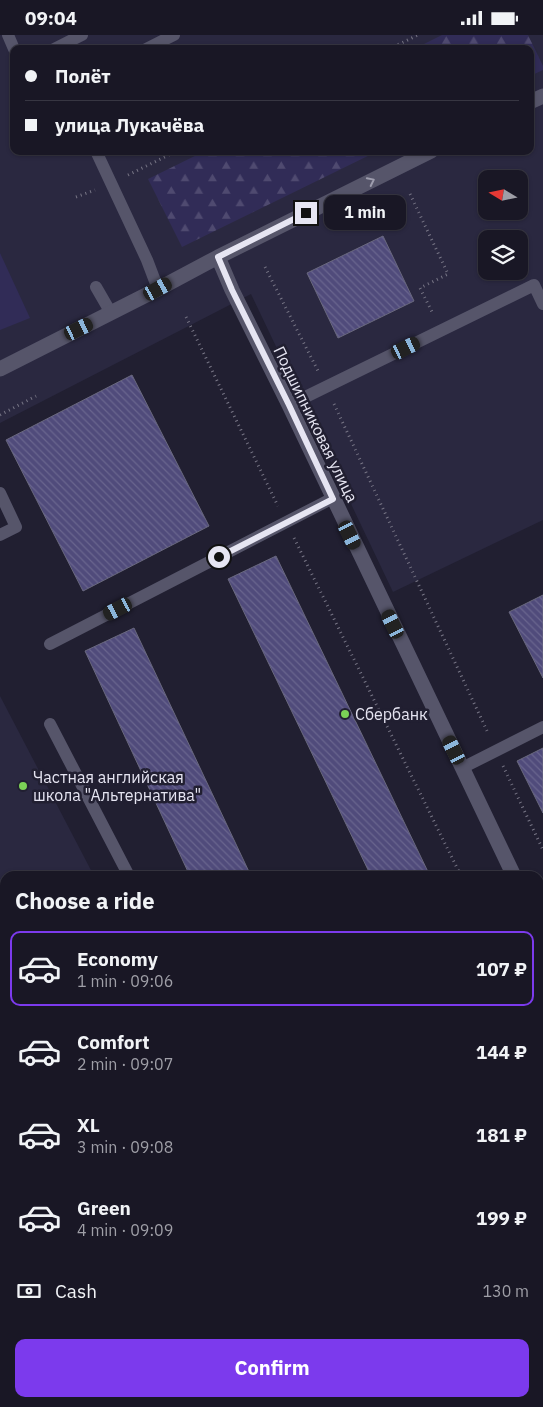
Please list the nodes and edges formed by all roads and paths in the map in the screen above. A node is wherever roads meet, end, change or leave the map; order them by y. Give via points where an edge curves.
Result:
1 (82, 35) edge
2 (174, 35) edge
3 (418, 35) edge
4 (62, 45) edge
5 (154, 45) edge
6 (397, 45) edge
7 (98, 155) edge
8 (423, 155) edge
9 (410, 194) dead end
10 (218, 257) junction
11 (265, 267) dead end
12 (96, 287) dead end
13 (158, 289) junction
14 (543, 304) edge
15 (111, 313) junction
16 (186, 317) dead end
17 (440, 331) junction
18 (0, 369) edge
19 (326, 387) junction
20 (36, 396) dead end
21 (289, 405) junction
22 (0, 415) edge
23 (0, 493) edge
24 (333, 499) junction
25 (287, 523) junction
26 (0, 535) edge
27 (50, 644) dead end
28 (50, 724) dead end
29 (543, 727) edge
30 (496, 751) junction
31 (462, 768) junction
32 (543, 850) edge
33 (126, 871) edge
34 (459, 871) edge
35 (512, 871) edge

1 - 4 lane
2 - 5 lane
3 - 6 path
7 - 13 lane
10 -> 8 street
9 - 17 path via 448,275 420,288
10 - 13 street
10 - 21 street, Подшипниковая улица
11 - 19 path
12 - 15 lane
13 - 15 street
14 - 17 lane via 534,285
15 - 18 street
16 - 25 path
17 - 19 lane
19 - 21 lane
19 - 30 path
20 - 22 path
21 - 24 street, Подшипниковая улица
23 - 26 lane via 16,527
24 - 25 lane
24 - 31 street, Подшипниковая улица
25 - 27 lane
25 - 34 path
28 - 33 lane
29 - 30 lane
30 - 31 lane
30 - 32 path
31 - 35 street, Подшипниковая улица

